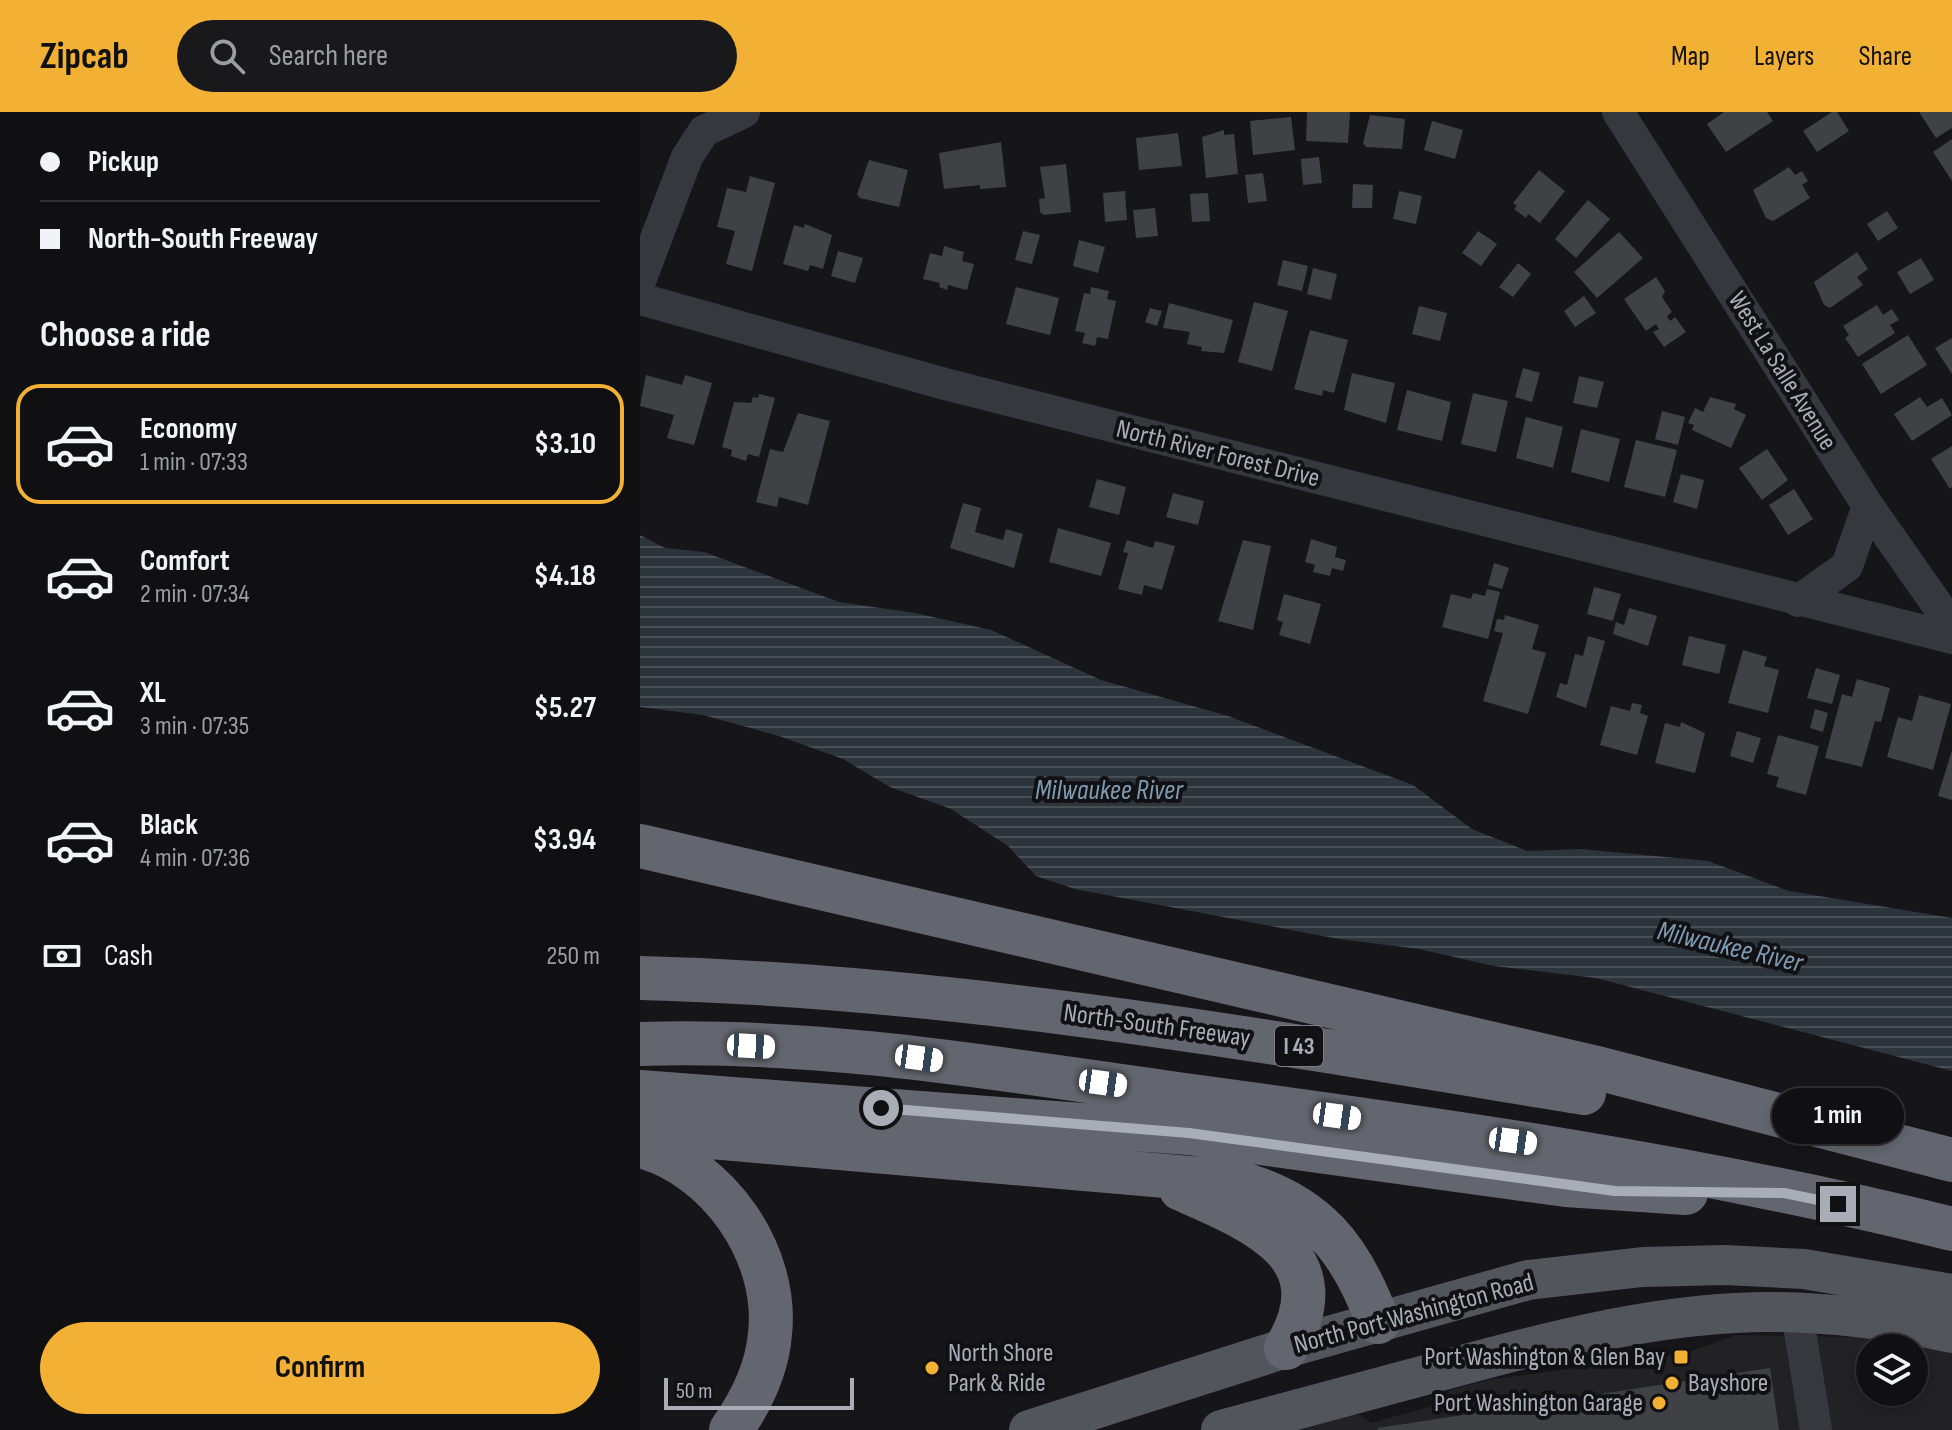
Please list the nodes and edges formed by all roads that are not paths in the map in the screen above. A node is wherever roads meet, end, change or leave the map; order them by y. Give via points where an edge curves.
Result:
1 (744, 112) edge
2 (1591, 112) edge
3 (1622, 119) edge
4 (640, 281) edge
5 (640, 299) edge
6 (1868, 506) junction
7 (1798, 601) junction
8 (1952, 626) edge
9 (1952, 638) edge
10 (640, 846) edge
11 (640, 978) edge
12 (640, 1044) edge
13 (640, 1092) edge
14 (640, 1131) edge
15 (640, 1146) edge
16 (1952, 1161) edge
17 (1138, 1171) junction
18 (1784, 1193) junction
19 (1952, 1229) edge
20 (1952, 1294) edge
21 (1797, 1313) junction
22 (1378, 1322) junction
23 (1952, 1333) edge
24 (1286, 1348) junction
25 (1398, 1382) junction
26 (1113, 1415) edge
27 (731, 1430) edge
28 (1029, 1430) edge
29 (1221, 1430) edge
30 (1816, 1430) edge

1 - 4 street via 704,131 687,157
2 - 3 street
3 - 6 street, West La Salle Avenue
5 - 7 street, North River Forest Drive via 945,384
6 - 7 street via 1847,566
6 - 8 street, West La Salle Avenue
7 - 9 street, North River Forest Drive
10 - 16 highway via 1601,1069
11 - 16 highway, North-South Freeway / I 43 via 899,995 1206,1031 1591,1094
12 - 18 highway via 695,1042 889,1054 1532,1144
13 - 18 highway via 1189,1133 1615,1191
14 - 17 highway
15 - 27 highway via 676,1161 711,1186 742,1225 764,1273 771,1317 765,1362
17 - 22 highway via 1236,1182 1292,1203 1350,1258
17 - 24 highway via 1245,1218 1285,1246 1296,1263 1302,1296 1300,1321
18 - 19 highway
20 - 22 main road, North Port Washington Road via 1804,1269 1643,1267 1528,1280
21 - 23 main road via 1906,1323
21 - 25 main road via 1735,1313 1638,1324
21 - 30 street
22 - 24 main road, North Port Washington Road
22 - 25 main road
24 - 26 main road, North Port Washington Road
25 - 29 main road
26 - 28 main road, North Port Washington Road

